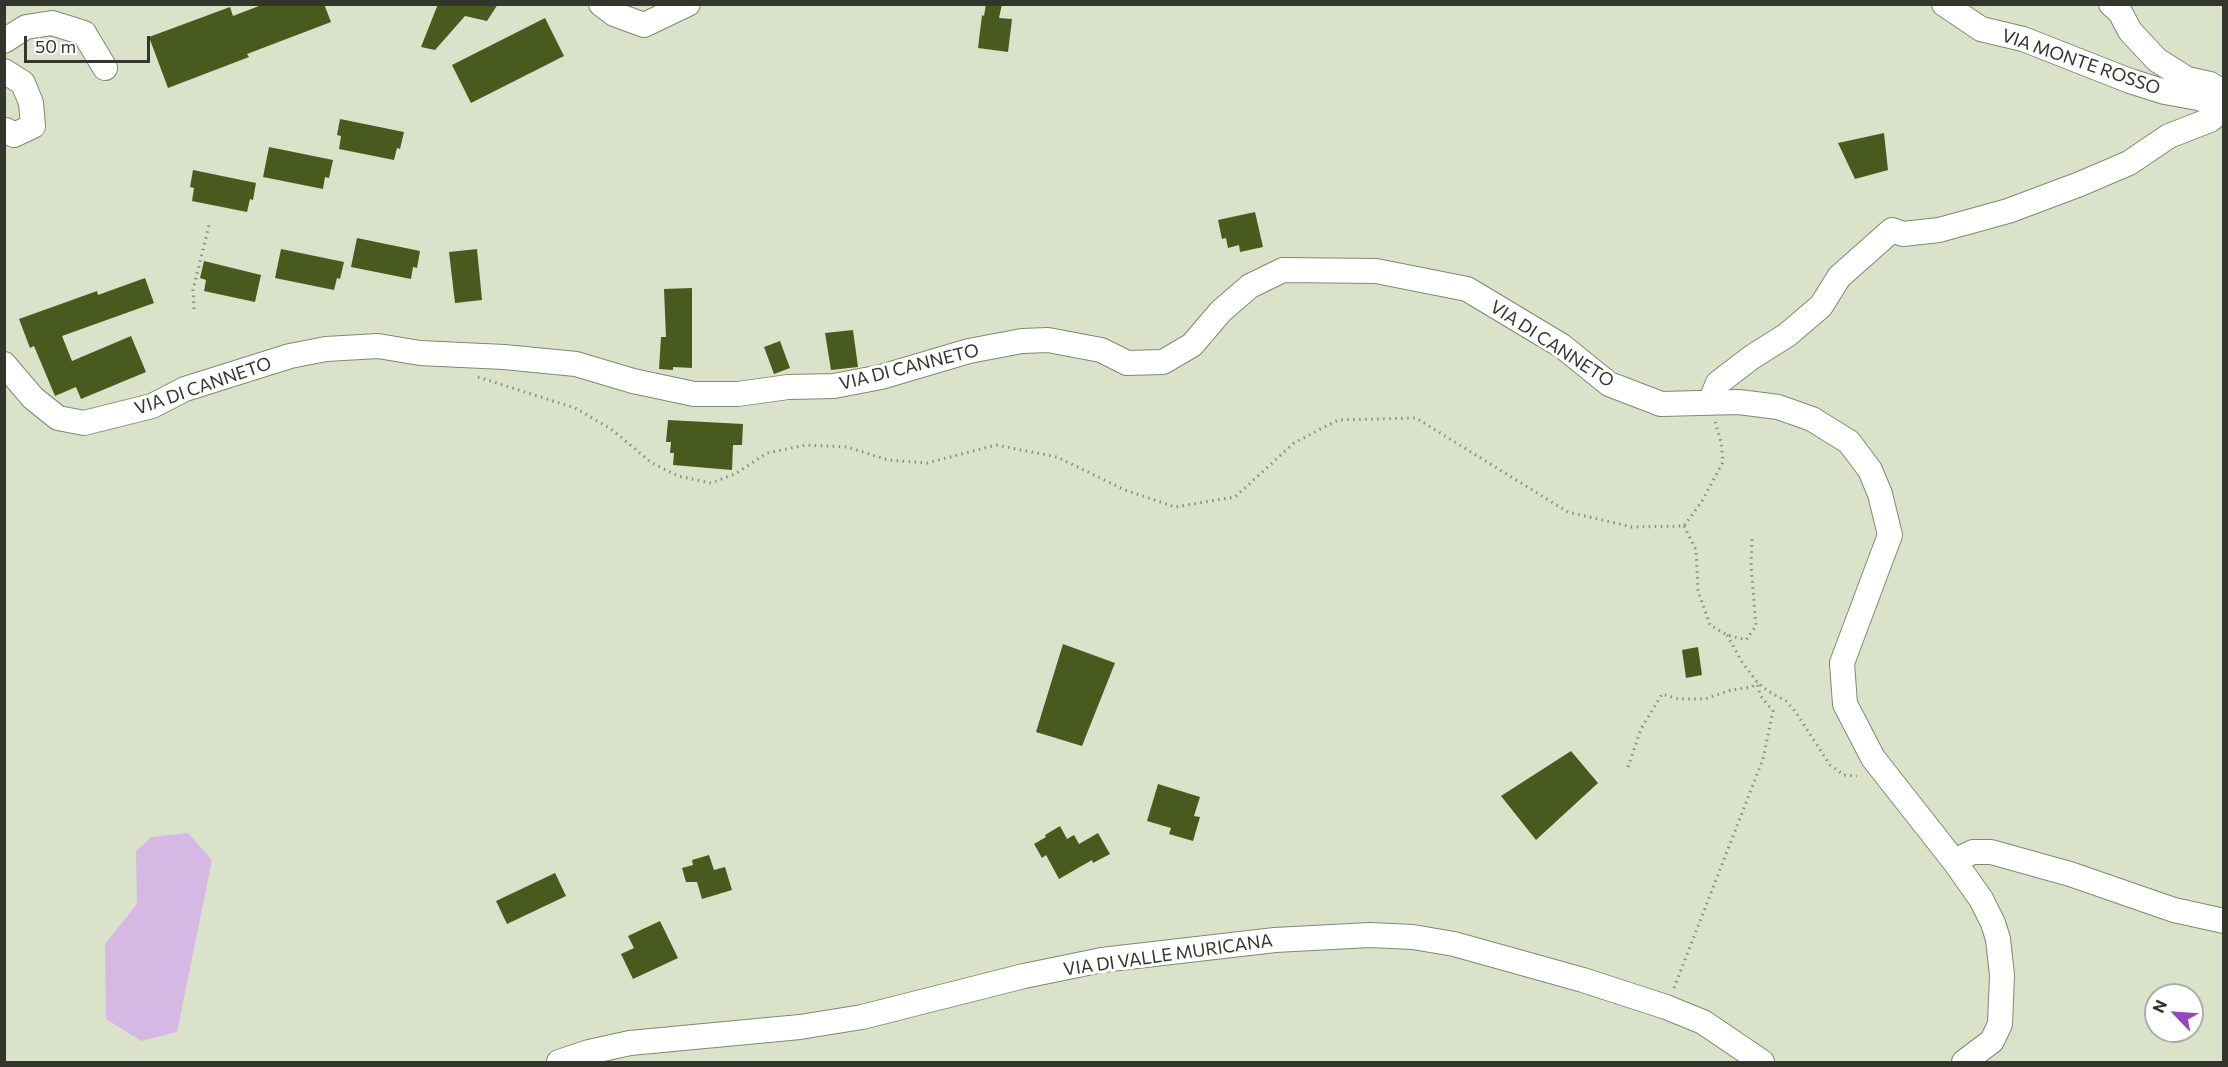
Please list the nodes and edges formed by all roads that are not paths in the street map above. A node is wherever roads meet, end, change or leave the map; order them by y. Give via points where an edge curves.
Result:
1 (602, 4) edge
2 (688, 4) edge
3 (1944, 4) edge
4 (2111, 4) edge
5 (4, 41) edge
6 (105, 68) dead end
7 (4, 71) edge
8 (2223, 93) edge
9 (2223, 108) edge
10 (6, 130) edge
11 (4, 364) edge
12 (1710, 402) junction
13 (1954, 861) junction
14 (2223, 921) edge
15 (559, 1062) edge
16 (1761, 1062) edge
17 (1964, 1062) edge

1 - 2 street via 614,14 644,25
3 - 9 street, VIA MONTE ROSSO via 1981,29 2023,39 2165,92
4 - 8 street via 2157,60 2187,79 2210,84
5 - 6 street via 26,27 52,23 84,33
7 - 10 street via 23,82 31,103 33,126 14,135
9 - 12 street via 2210,120 2169,136 2129,163 2008,211 1939,230 1903,234 1892,230 1839,277 1821,306 1718,383
11 - 12 street, VIA DI CANNETO via 33,398 57,418 84,423 152,406 185,389 290,356 378,346 420,353 576,364 694,394 738,394 834,386 1022,341 1048,340 1101,350 1127,363 1163,362 1192,345 1221,311 1250,286 1283,270 1376,271 1467,289 1562,346 1609,384 1661,404
12 - 13 street, VIA DI CANNETO via 1778,407 1812,419 1849,442 1870,470 1890,535 1842,663 1845,704 1873,758
13 - 14 street via 1973,852 1999,854 2070,874 2164,908
13 - 17 street, VIA DI CANNETO via 1993,923 2002,975 1999,1030 1987,1046
15 - 16 street, VIA DI VALLE MURICANA via 630,1043 782,1029 862,1017 1086,963 1286,939 1390,935 1436,940 1666,1006 1703,1022

